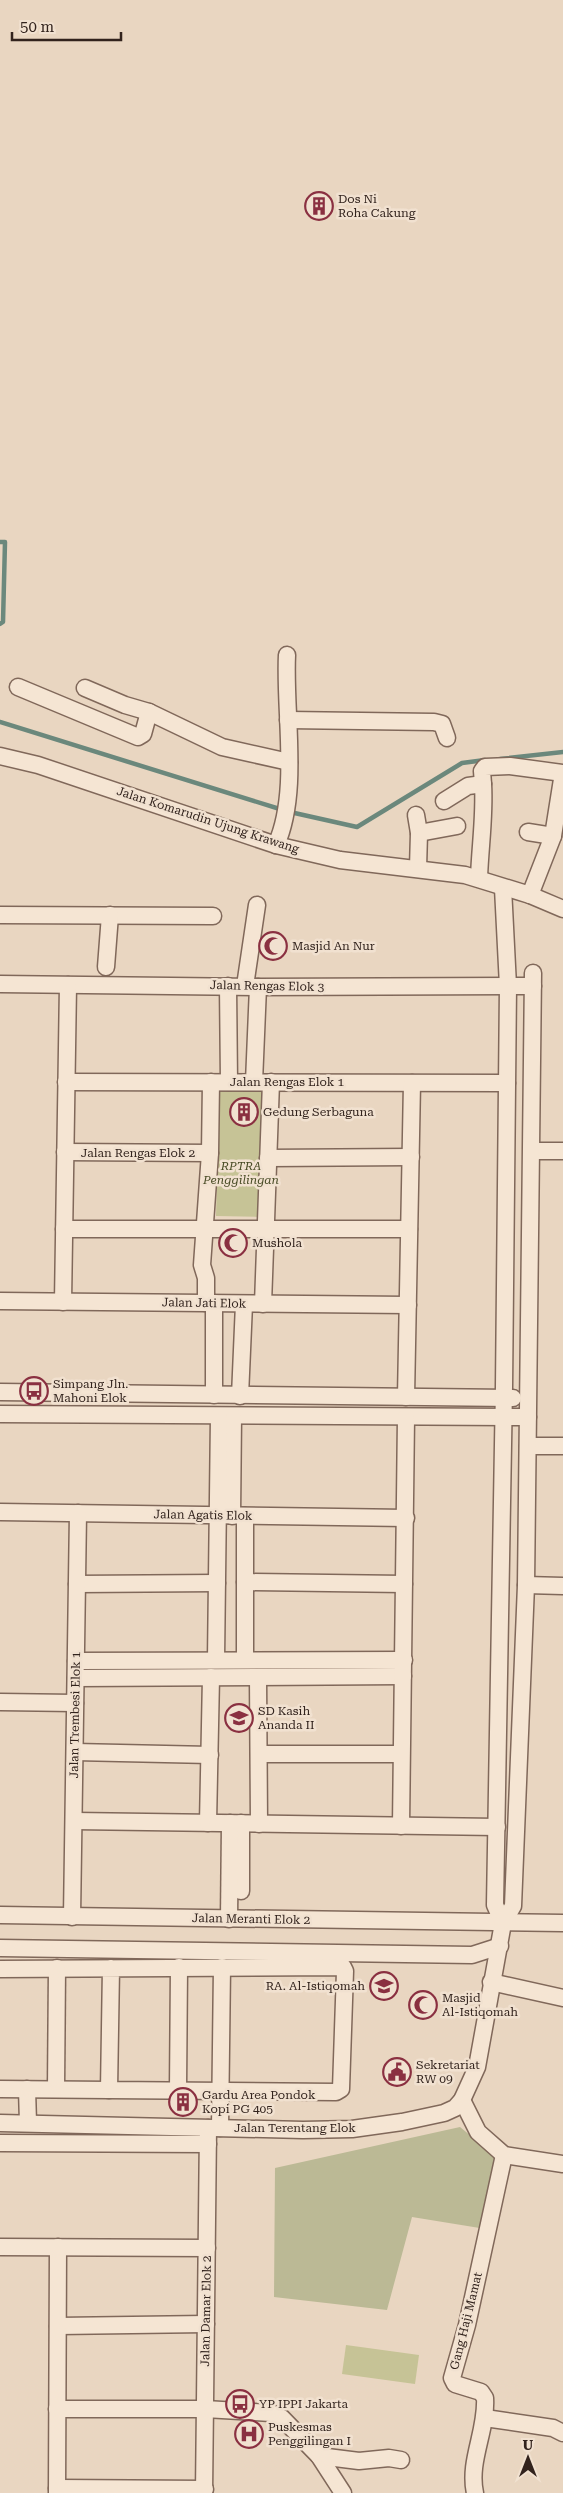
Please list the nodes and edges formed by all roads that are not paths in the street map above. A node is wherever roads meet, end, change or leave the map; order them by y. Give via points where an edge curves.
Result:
1 (287, 655) dead end
2 (18, 687) dead end
3 (85, 688) dead end
4 (149, 712) junction
5 (288, 720) junction
6 (447, 738) dead end
7 (0, 756) edge
8 (289, 762) junction
9 (483, 784) junction
10 (444, 801) dead end
11 (416, 815) dead end
12 (560, 817) edge
13 (457, 826) dead end
14 (528, 832) dead end
15 (419, 833) junction
16 (553, 836) junction
17 (276, 845) junction
18 (418, 868) junction
19 (479, 878) junction
20 (503, 888) junction
21 (530, 895) junction
22 (257, 905) dead end
23 (563, 909) edge
24 (0, 915) edge
25 (110, 915) junction
26 (213, 916) dead end
27 (106, 967) dead end
28 (0, 984) edge
29 (68, 985) junction
30 (228, 986) junction
31 (508, 986) junction
32 (251, 987) junction
33 (66, 1082) junction
34 (211, 1082) junction
35 (229, 1082) junction
36 (254, 1082) junction
37 (271, 1082) junction
38 (412, 1083) junction
39 (508, 1083) junction
40 (532, 1151) junction
41 (563, 1151) edge
42 (65, 1152) junction
43 (210, 1153) junction
44 (411, 1157) junction
45 (268, 1158) junction
46 (64, 1229) junction
47 (266, 1229) junction
48 (409, 1229) junction
49 (205, 1230) junction
50 (0, 1302) edge
51 (62, 1302) junction
52 (210, 1303) junction
53 (244, 1304) junction
54 (263, 1304) junction
55 (408, 1305) junction
56 (0, 1392) edge
57 (226, 1395) junction
58 (406, 1397) junction
59 (504, 1398) junction
60 (529, 1398) junction
61 (0, 1414) edge
62 (226, 1416) junction
63 (406, 1417) junction
64 (503, 1417) junction
65 (528, 1418) junction
66 (528, 1446) junction
67 (563, 1446) edge
68 (0, 1512) edge
69 (78, 1513) junction
70 (232, 1516) junction
71 (406, 1518) junction
72 (245, 1582) junction
73 (217, 1583) junction
74 (77, 1584) junction
75 (404, 1584) junction
76 (526, 1585) junction
77 (563, 1586) edge
78 (76, 1660) junction
79 (216, 1660) junction
80 (244, 1660) junction
81 (404, 1660) junction
82 (403, 1676) junction
83 (211, 1677) junction
84 (258, 1677) junction
85 (76, 1678) junction
86 (0, 1702) edge
87 (76, 1703) junction
88 (75, 1752) junction
89 (259, 1754) junction
90 (401, 1754) junction
91 (210, 1755) junction
92 (74, 1821) junction
93 (208, 1823) junction
94 (235, 1823) junction
95 (259, 1824) junction
96 (401, 1826) junction
97 (497, 1827) junction
98 (0, 1914) edge
99 (72, 1917) junction
100 (235, 1919) junction
101 (503, 1923) junction
102 (563, 1923) edge
103 (500, 1946) junction
104 (0, 1948) edge
105 (472, 1955) junction
106 (495, 1964) junction
107 (179, 1967) junction
108 (222, 1967) junction
109 (56, 1968) junction
110 (111, 1968) junction
111 (0, 1969) edge
112 (491, 1982) junction
113 (563, 1998) edge
114 (0, 2089) edge
115 (27, 2089) junction
116 (56, 2089) junction
117 (109, 2090) junction
118 (178, 2090) junction
119 (219, 2090) junction
120 (462, 2100) junction
121 (0, 2123) edge
122 (28, 2123) junction
123 (212, 2134) junction
124 (0, 2143) edge
125 (504, 2155) junction
126 (563, 2164) edge
127 (0, 2247) edge
128 (58, 2247) junction
129 (207, 2248) junction
130 (206, 2324) junction
131 (58, 2326) junction
132 (205, 2408) junction
133 (57, 2409) junction
134 (485, 2418) junction
135 (563, 2433) edge
136 (318, 2456) junction
137 (401, 2460) dead end
138 (57, 2490) edge
139 (204, 2491) edge
140 (343, 2493) edge
141 (475, 2493) edge

1 - 5 street
2 - 4 street via 138,737 143,734
3 - 4 street
4 - 8 street via 222,746
5 - 6 street via 434,722 442,724
5 - 8 street
7 - 17 street, Jalan Komarudin Ujung Krawang via 38,765
8 - 17 street via 283,829
9 - 10 street via 468,786
9 - 12 street via 482,771 485,767 510,766 563,773
9 - 19 street via 485,810 481,821
11 - 15 street
12 - 16 street
13 - 15 street
14 - 16 street
15 - 18 street
16 - 21 street
17 - 18 street, Jalan Komarudin Ujung Krawang via 340,860
18 - 19 street, Jalan Komarudin Ujung Krawang
19 - 20 street, Jalan Komarudin Ujung Krawang
20 - 21 street, Jalan Komarudin Ujung Krawang
20 - 31 street
21 - 23 street, Jalan Komarudin Ujung Krawang
22 - 32 street
24 - 25 street
25 - 26 street
25 - 27 street
28 - 29 street, Jalan Rengas Elok 3
29 - 30 street, Jalan Rengas Elok 3
29 - 33 street
30 - 32 street, Jalan Rengas Elok 3
30 - 35 street
31 - 32 street, Jalan Rengas Elok 3
31 - 39 street
31 - 40 street, Jalan Rengas Elok 3 via 533,979
32 - 36 street
33 - 34 street, Jalan Rengas Elok 1
33 - 42 street
34 - 35 street, Jalan Rengas Elok 1
34 - 43 street
35 - 36 street, Jalan Rengas Elok 1
36 - 37 street, Jalan Rengas Elok 1
37 - 38 street, Jalan Rengas Elok 1
37 - 45 street
38 - 39 street, Jalan Rengas Elok 1
38 - 44 street
39 - 59 street
40 - 41 street
40 - 60 street
42 - 43 street, Jalan Rengas Elok 2
42 - 46 street
43 - 49 street
44 - 45 street
44 - 48 street
45 - 47 street
46 - 49 street
46 - 51 street
47 - 48 street
47 - 49 street
47 - 54 street
48 - 55 street
49 - 52 street via 202,1265
50 - 51 street, Jalan Jati Elok
51 - 52 street, Jalan Jati Elok
52 - 53 street, Jalan Jati Elok
52 - 57 street
53 - 54 street, Jalan Jati Elok
53 - 57 street
54 - 55 street, Jalan Jati Elok
55 - 58 street
56 - 57 street
57 - 58 street
57 - 62 street
58 - 59 street
59 - 60 street
59 - 64 street
60 - 65 street
61 - 62 street
62 - 63 street
62 - 70 street
63 - 64 street
63 - 71 street
64 - 65 street
64 - 97 street
65 - 66 street
66 - 67 street
66 - 76 street
68 - 69 street, Jalan Agatis Elok
69 - 70 street, Jalan Agatis Elok
69 - 74 street, Jalan Trembesi Elok 1
70 - 71 street, Jalan Agatis Elok
70 - 72 street
70 - 73 street
71 - 75 street
72 - 75 street
72 - 80 street
73 - 74 street
73 - 79 street
74 - 78 street, Jalan Trembesi Elok 1
75 - 81 street
76 - 77 street
76 - 101 street via 513,1906
78 - 79 street
78 - 85 street, Jalan Trembesi Elok 1
79 - 80 street
80 - 81 street
81 - 82 street
82 - 84 street
82 - 90 street
83 - 84 street
83 - 85 street
83 - 91 street
84 - 89 street
85 - 87 street, Jalan Trembesi Elok 1
86 - 87 street
87 - 88 street, Jalan Trembesi Elok 1
88 - 91 street
88 - 92 street, Jalan Trembesi Elok 1
89 - 90 street
89 - 95 street
90 - 96 street
91 - 93 street
92 - 93 street
92 - 99 street, Jalan Trembesi Elok 1
93 - 94 street
94 - 95 street
94 - 100 street
95 - 96 street
96 - 97 street
97 - 101 street via 494,1905
98 - 99 street, Jalan Meranti Elok 2
99 - 100 street, Jalan Meranti Elok 2
100 - 101 street, Jalan Meranti Elok 2
101 - 102 street, Jalan Meranti Elok 2
101 - 103 street
103 - 105 street
103 - 106 street
104 - 105 street
105 - 106 street
106 - 112 street
107 - 108 street
107 - 110 street
107 - 118 street
108 - 119 street, Jalan Damar Elok 2
108 - 119 street via 343,1967 345,1971 342,2088 336,2092
109 - 110 street
109 - 111 street
109 - 116 street
110 - 117 street
112 - 113 street
112 - 120 street via 477,2067
114 - 115 street
115 - 116 street
115 - 122 street
116 - 117 street
117 - 118 street
118 - 119 street
119 - 123 street, Jalan Damar Elok 2
120 - 123 street, Jalan Terentang Elok via 444,2112 352,2129
120 - 125 street via 478,2132
121 - 122 street, Jalan Terentang Elok
122 - 123 street, Jalan Terentang Elok
123 - 124 street, Jalan Terentang Elok
123 - 129 street, Jalan Damar Elok 2
125 - 126 street
125 - 134 street, Gang Haji Mamat via 452,2378 455,2384 481,2392 485,2398
127 - 128 street
128 - 129 street
128 - 131 street
129 - 130 street, Jalan Damar Elok 2
130 - 131 street
130 - 132 street, Jalan Damar Elok 2
131 - 133 street
132 - 133 street
132 - 136 street via 271,2413 282,2418
132 - 139 street, Jalan Damar Elok 2
133 - 138 street
134 - 135 street via 553,2428
134 - 141 street via 475,2458
136 - 137 street
136 - 140 street
138 - 139 street

